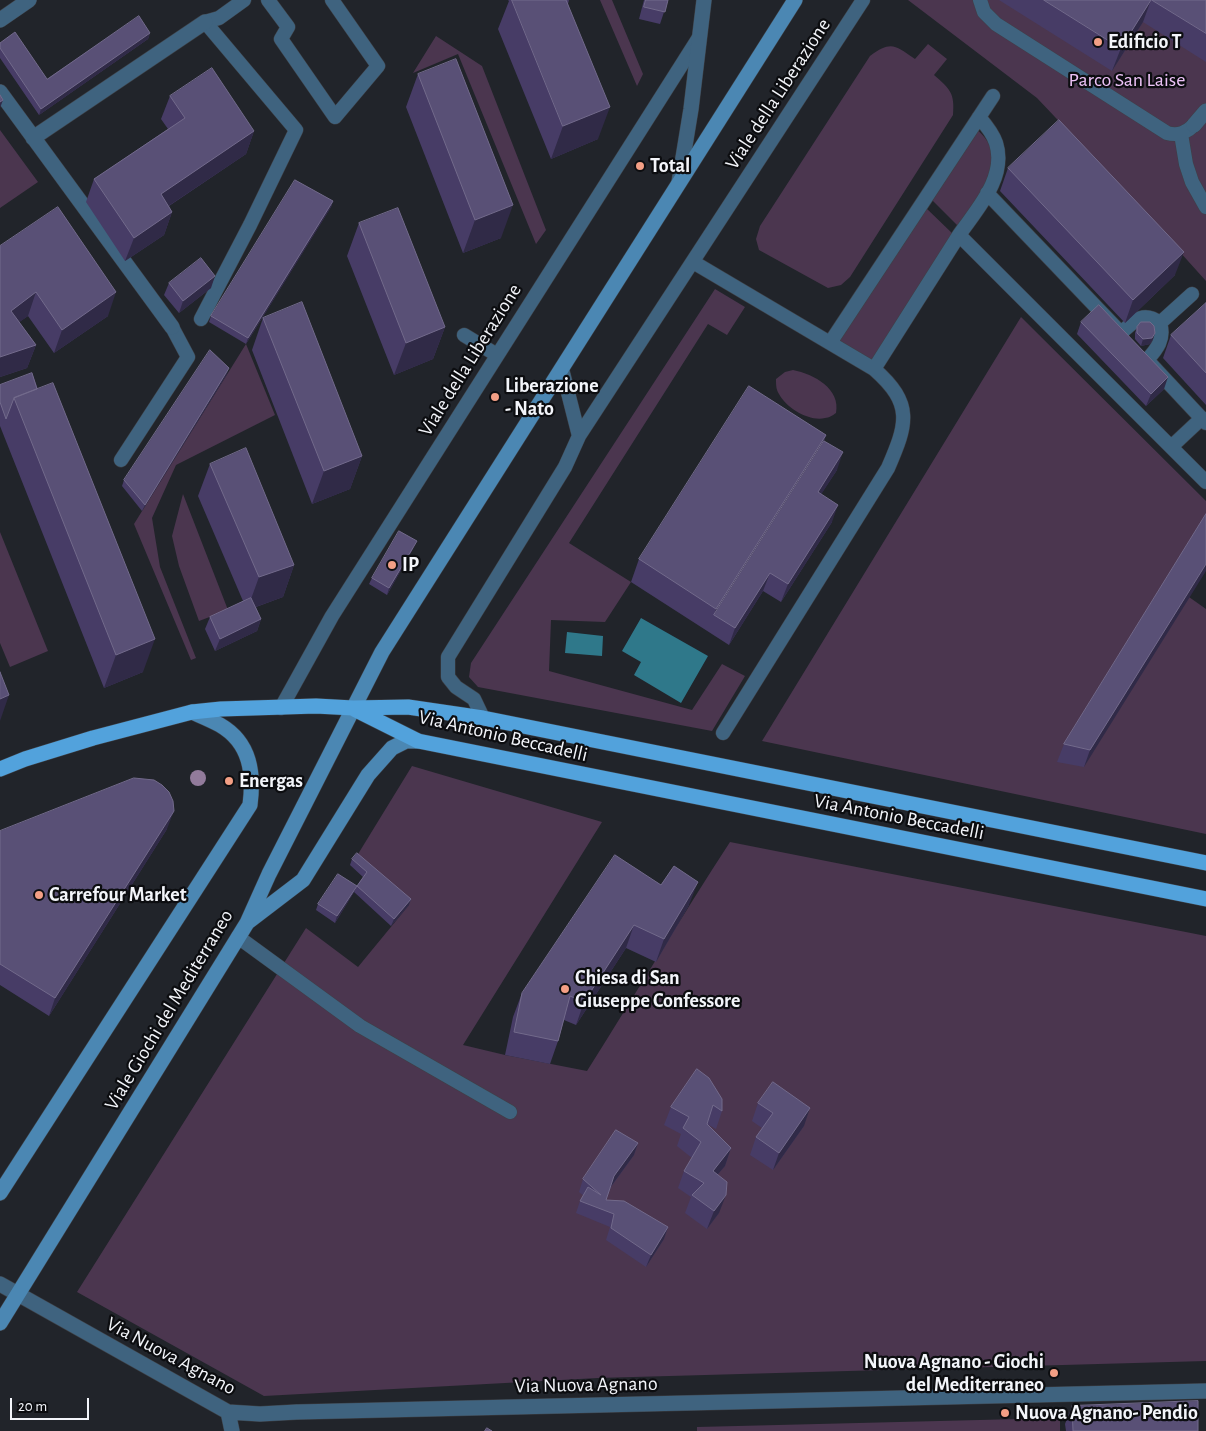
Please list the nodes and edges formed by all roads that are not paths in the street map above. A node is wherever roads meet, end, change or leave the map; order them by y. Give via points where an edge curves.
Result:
1 (29, 0) edge
2 (244, 0) edge
3 (268, 0) edge
4 (332, 0) edge
5 (704, 0) edge
6 (795, 0) edge
7 (863, 0) edge
8 (980, 0) edge
9 (0, 20) edge
10 (205, 22) junction
11 (698, 39) junction
12 (0, 92) edge
13 (993, 96) dead end
14 (1206, 111) edge
15 (979, 118) junction
16 (1194, 125) joint
17 (1181, 134) junction
18 (33, 138) junction
19 (679, 182) junction
20 (987, 193) junction
21 (1206, 206) edge
22 (960, 235) junction
23 (693, 262) junction
24 (1192, 294) dead end
25 (201, 319) dead end
26 (1160, 323) junction
27 (172, 327) joint
28 (464, 335) dead end
29 (830, 343) junction
30 (496, 354) junction
31 (874, 369) junction
32 (562, 370) junction
33 (1204, 420) edge
34 (579, 436) junction
35 (1171, 447) junction
36 (121, 460) dead end
37 (1206, 482) edge
38 (444, 554) joint
39 (281, 708) junction
40 (353, 708) junction
41 (192, 712) junction
42 (483, 718) junction
43 (723, 733) dead end
44 (418, 741) junction
45 (0, 769) edge
46 (1206, 863) edge
47 (1206, 899) edge
48 (246, 923) junction
49 (238, 937) junction
50 (510, 1112) dead end
51 (0, 1193) edge
52 (0, 1284) edge
53 (17, 1294) junction
54 (0, 1323) edge
55 (1206, 1391) edge
56 (228, 1412) junction
57 (232, 1431) edge

1 - 9 street
2 - 10 lane via 219,18
3 - 4 lane via 288,27 281,39 335,117 378,66
5 - 11 street
6 - 19 main road, Viale della Liberazione
7 - 23 lane, Viale della Liberazione
8 - 17 lane via 984,12 996,24 1167,133
10 - 18 street
10 - 25 lane via 296,130
11 - 19 street
11 - 30 lane, Viale della Liberazione
12 - 18 street
13 - 15 lane
14 - 16 street
15 - 20 lane via 996,142 998,156 996,174
15 - 29 lane
16 - 17 lane
17 - 21 lane via 1192,182
18 - 27 street
19 - 32 main road, Viale della Liberazione
20 - 22 lane
20 - 26 lane via 1124,337 1133,322 1141,317 1154,318
22 - 31 lane
22 - 35 lane
23 - 29 lane
23 - 34 lane, Viale della Liberazione
24 - 26 lane
26 - 33 lane via 1163,332 1161,342 1144,357
27 - 36 lane via 188,357
28 - 30 lane
29 - 31 lane
30 - 39 lane, Viale della Liberazione via 332,616
31 - 43 lane via 888,381 903,403 904,426 897,447 888,468
32 - 34 lane
32 - 38 main road, Viale della Liberazione
33 - 35 lane
34 - 42 lane, Viale della Liberazione via 565,467 448,657 448,677 474,699
35 - 37 lane
38 - 40 main road, Viale Giochi del Mediterraneo via 382,652
39 - 40 main road
39 - 41 main road
40 - 42 main road, Via Antonio Beccadelli via 408,707
40 - 44 main road, Via Antonio Beccadelli
40 - 48 main road, Viale Giochi del Mediterraneo
41 - 45 main road via 93,738
41 - 51 main road, Viale Giochi del Mediterraneo via 222,726 239,741 247,755 253,783 250,805
42 - 46 main road, Via Antonio Beccadelli
44 - 47 main road, Via Antonio Beccadelli
44 - 48 main road via 406,741 392,748 368,775 303,880
48 - 49 main road, Viale Giochi del Mediterraneo
49 - 50 lane via 360,1026
49 - 53 main road, Viale Giochi del Mediterraneo
52 - 53 street, Via Nuova Agnano
53 - 54 main road, Viale Giochi del Mediterraneo
53 - 56 street, Via Nuova Agnano
55 - 56 street, Via Nuova Agnano via 260,1414
56 - 57 street

